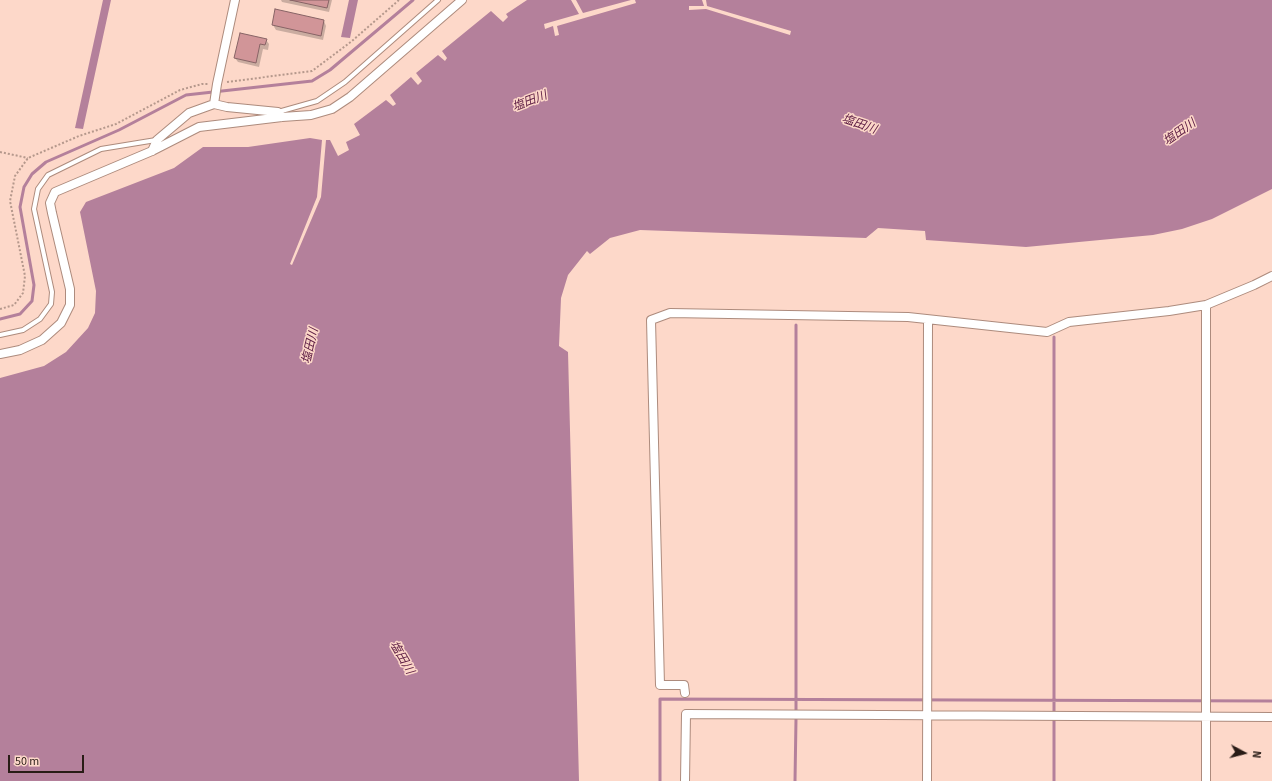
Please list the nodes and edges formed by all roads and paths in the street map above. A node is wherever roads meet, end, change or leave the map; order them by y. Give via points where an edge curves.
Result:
1 (235, 0) edge
2 (399, 0) edge
3 (438, 0) edge
4 (462, 0) edge
5 (217, 84) junction
6 (215, 101) junction
7 (280, 114) junction
8 (157, 140) junction
9 (152, 151) junction
10 (0, 152) edge
11 (28, 158) junction
12 (1272, 276) edge
13 (1206, 305) junction
14 (0, 309) edge
15 (928, 320) junction
16 (0, 335) edge
17 (0, 354) edge
18 (685, 693) dead end
19 (927, 711) junction
20 (1206, 717) junction
21 (1272, 717) edge
22 (684, 781) edge
23 (927, 781) edge
24 (1206, 781) edge

1 - 5 street
2 - 5 path via 312,71
3 - 7 lane via 345,82 318,101
4 - 7 street via 332,109 311,115
5 - 6 street
5 - 11 path via 202,84 180,90 116,124 79,136
6 - 7 street via 226,107
6 - 8 street via 189,113
7 - 9 street via 199,127
8 - 9 street
8 - 16 lane via 101,149 48,175 38,188 34,209 52,292 51,304 40,319 22,330
9 - 17 street via 55,192 50,203 70,289 70,304 61,323 42,340 20,350
10 - 11 path
11 - 14 path via 16,176 10,201 25,276 23,293 14,305
12 - 13 street
13 - 15 street via 1069,322 1047,332
13 - 20 street
15 - 18 street via 908,317 670,313 651,320 660,685 684,685
15 - 19 street
19 - 20 street
19 - 22 street via 686,714
19 - 23 street
20 - 21 street
20 - 24 street

